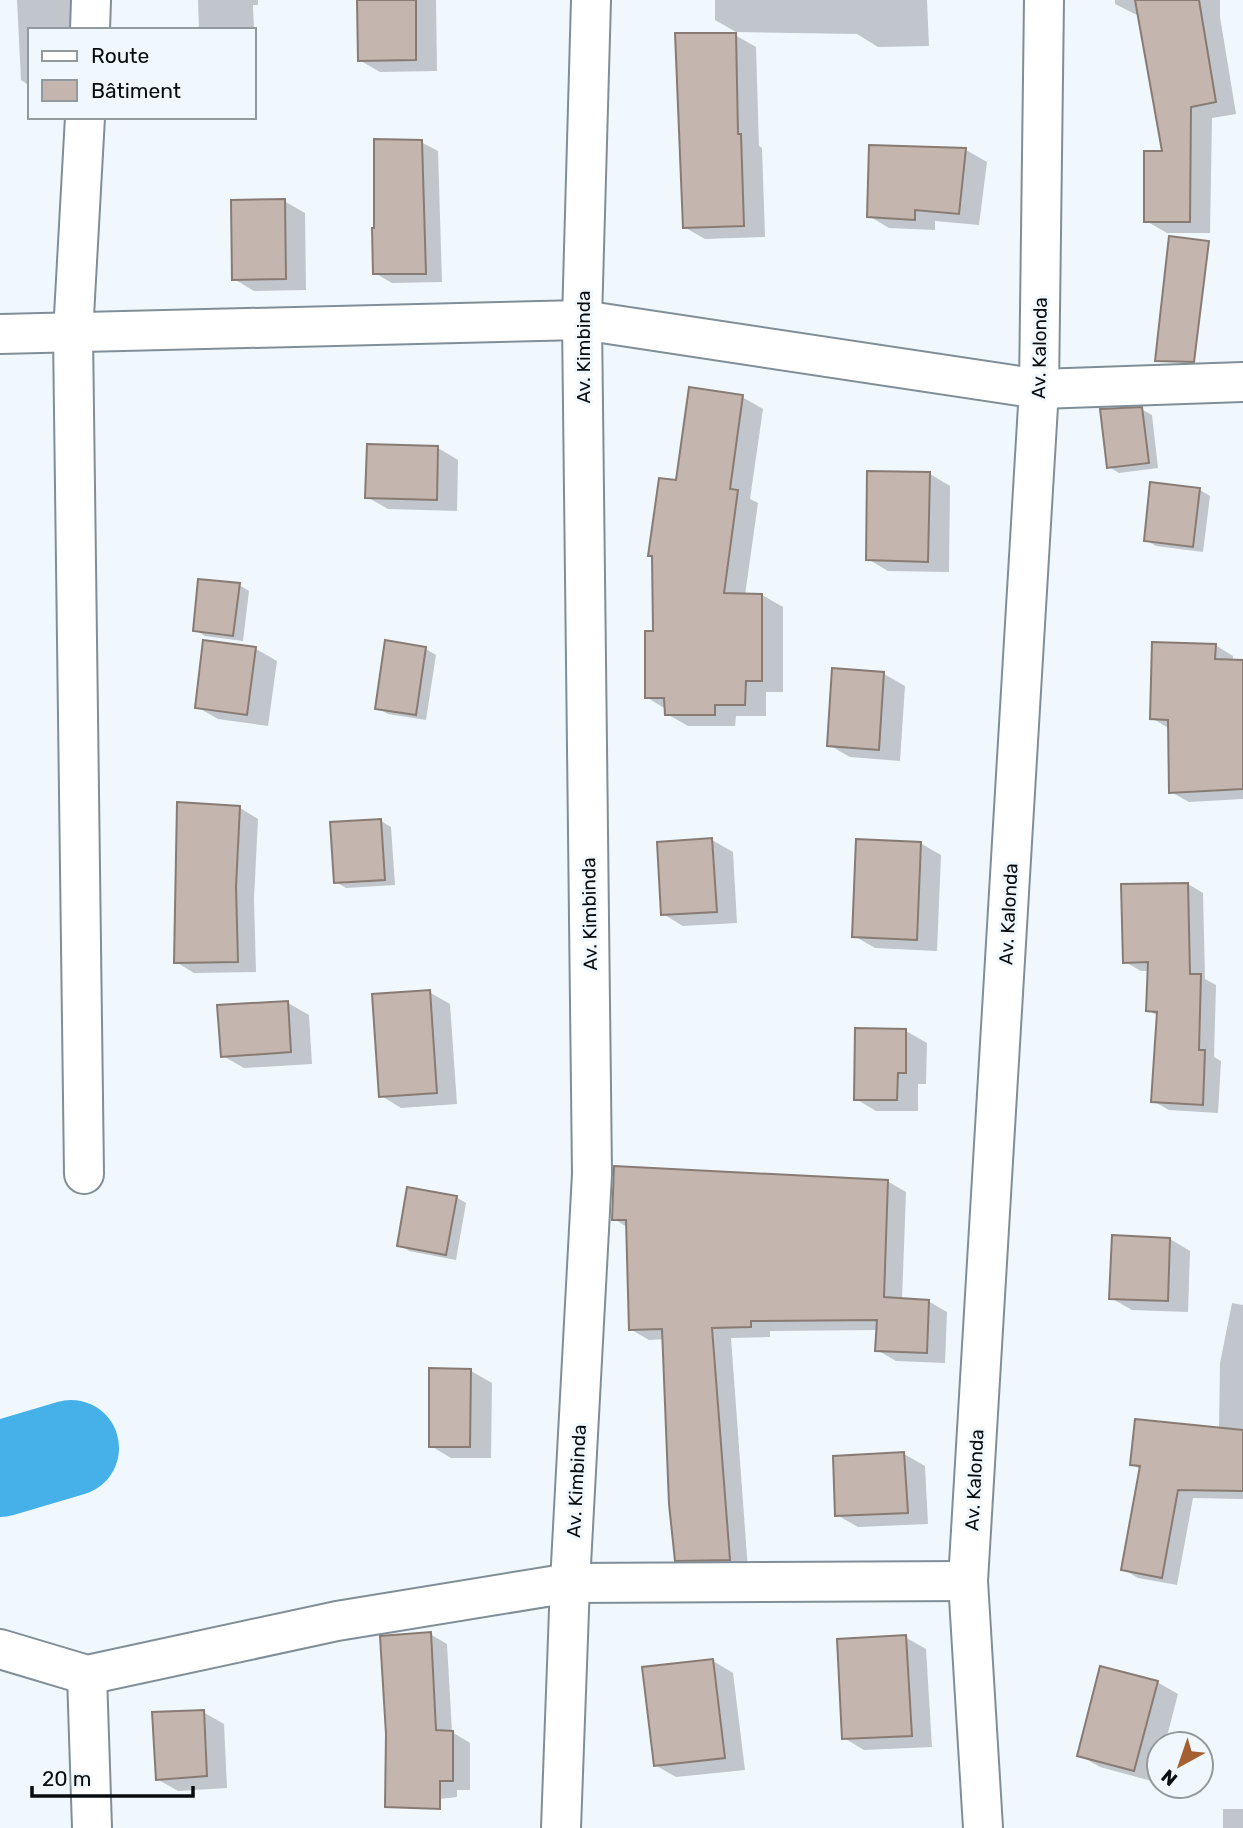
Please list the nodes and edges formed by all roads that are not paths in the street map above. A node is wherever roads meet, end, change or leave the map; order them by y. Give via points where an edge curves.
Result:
1 (91, 0) edge
2 (592, 0) edge
3 (1044, 0) edge
4 (90, 28) edge
5 (85, 119) edge
6 (582, 320) junction
7 (0, 334) edge
8 (73, 334) junction
9 (1243, 382) edge
10 (1040, 389) junction
11 (84, 1174) dead end
12 (968, 1581) junction
13 (570, 1583) junction
14 (0, 1649) edge
15 (87, 1675) junction
16 (92, 1828) edge
17 (561, 1828) edge
18 (983, 1828) edge

1 - 4 street
2 - 6 street, Av. Kimbinda
3 - 10 street, Av. Kalonda
5 - 8 street
6 - 8 street
6 - 10 street
6 - 13 street, Av. Kimbinda via 592,1174
7 - 8 street
8 - 11 street
9 - 10 street
10 - 12 street, Av. Kalonda
12 - 13 street
12 - 18 street, Av. Kalonda
13 - 15 street via 337,1621
13 - 17 street, Av. Kimbinda
14 - 15 street
15 - 16 street

